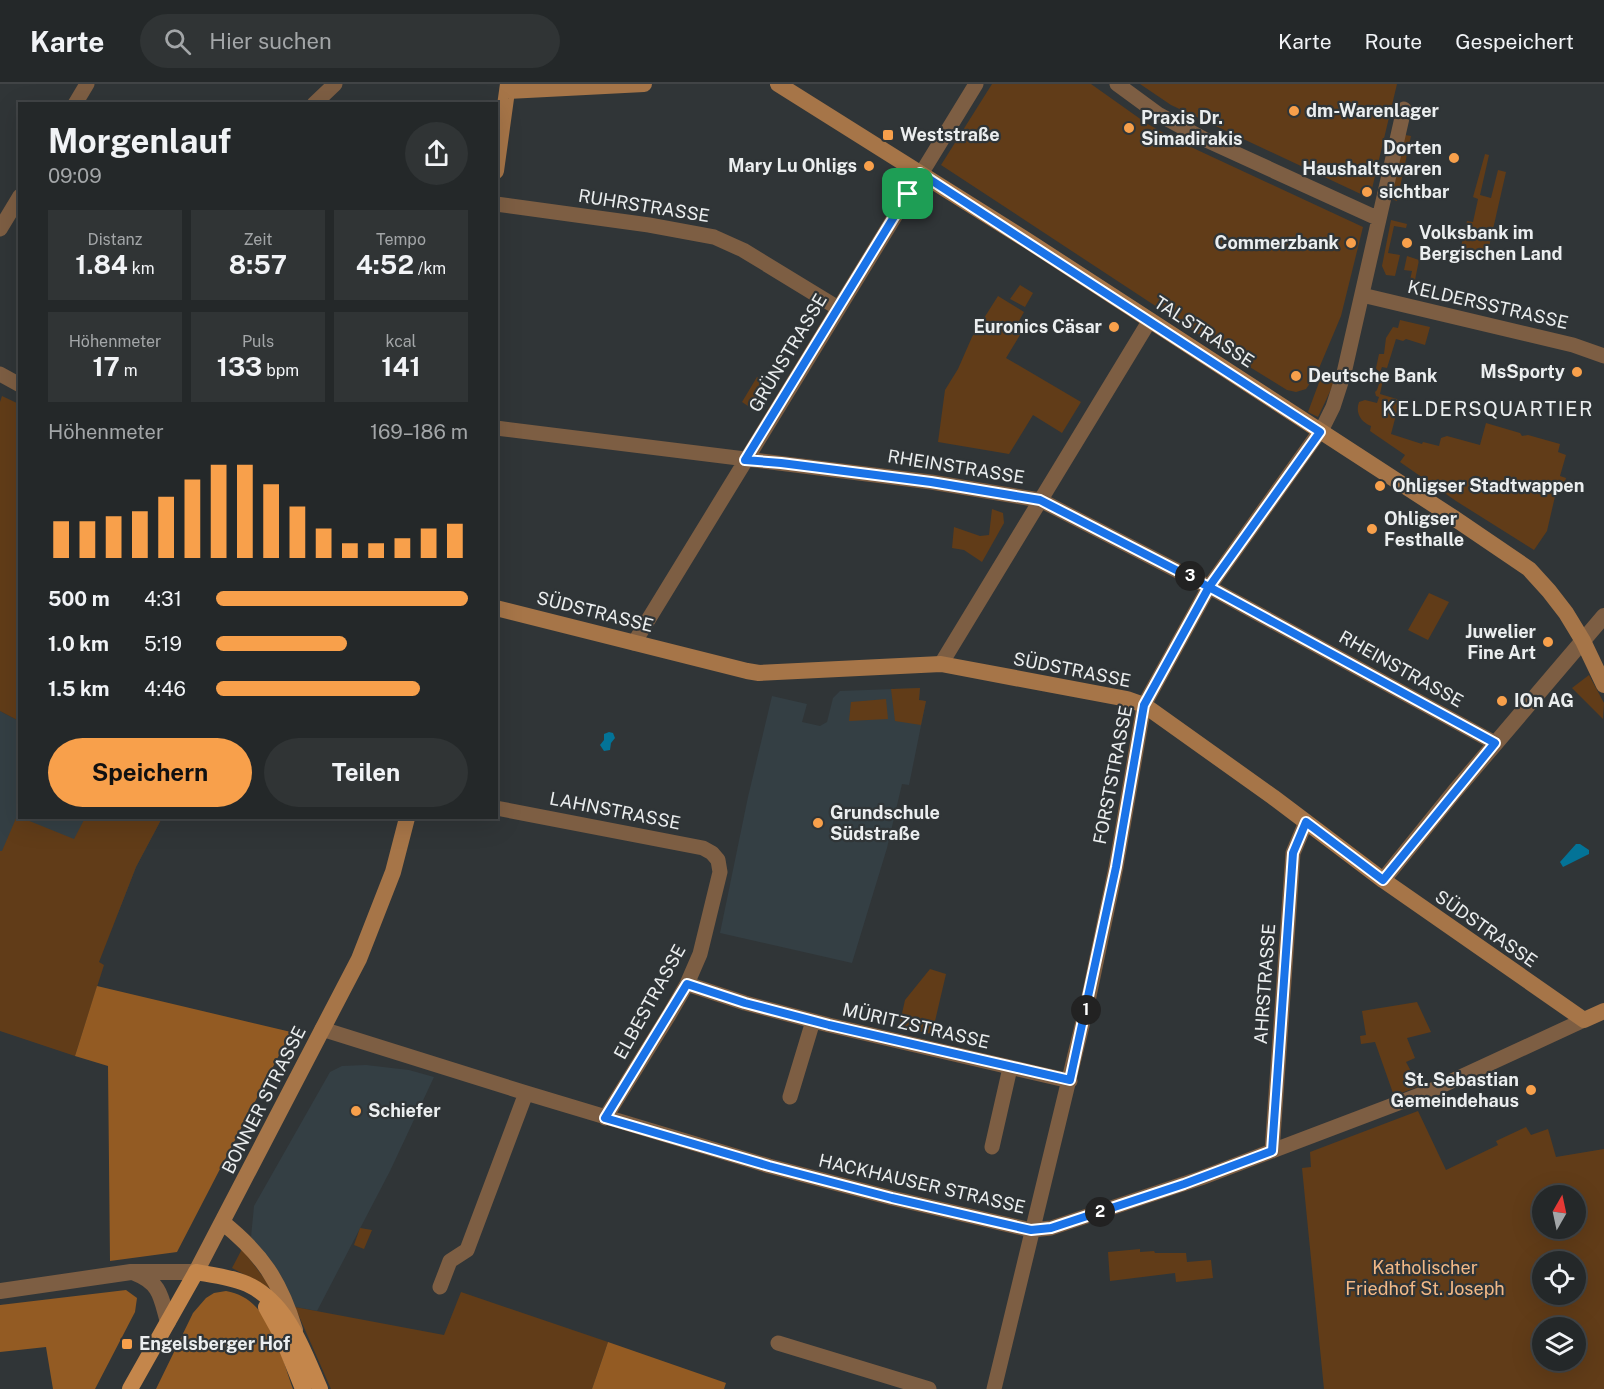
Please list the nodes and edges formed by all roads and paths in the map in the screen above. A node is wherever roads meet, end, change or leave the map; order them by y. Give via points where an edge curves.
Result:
1 (87, 84) edge
2 (335, 84) edge
3 (644, 84) edge
4 (976, 84) edge
5 (1117, 84) edge
6 (781, 85) edge
7 (508, 87) edge
8 (76, 102) edge
9 (316, 102) edge
10 (1404, 109) dead end
11 (498, 157) edge
12 (920, 173) junction
13 (18, 199) edge
14 (498, 204) edge
15 (1379, 219) junction
16 (0, 229) edge
17 (1362, 295) junction
18 (838, 308) junction
19 (1150, 320) junction
20 (1604, 356) edge
21 (0, 374) edge
22 (18, 384) edge
23 (498, 428) edge
24 (1320, 432) junction
25 (745, 460) junction
26 (1040, 500) junction
27 (1209, 587) junction
28 (498, 609) edge
29 (1604, 616) edge
30 (1583, 641) junction
31 (634, 643) junction
32 (941, 664) junction
33 (1604, 685) edge
34 (1144, 705) junction
35 (1495, 743) junction
36 (498, 808) edge
37 (407, 819) edge
38 (1306, 822) junction
39 (720, 864) joint
40 (1383, 880) junction
41 (687, 984) junction
42 (1604, 1011) edge
43 (1584, 1020) junction
44 (813, 1021) junction
45 (322, 1029) junction
46 (1010, 1068) junction
47 (1070, 1080) junction
48 (526, 1094) junction
49 (790, 1097) dead end
50 (605, 1118) junction
51 (992, 1147) dead end
52 (1272, 1151) junction
53 (222, 1222) junction
54 (1031, 1230) junction
55 (131, 1272) junction
56 (196, 1272) junction
57 (440, 1287) dead end
58 (258, 1290) junction
59 (0, 1291) edge
60 (168, 1322) junction
61 (298, 1339) junction
62 (778, 1343) dead end
63 (130, 1389) edge
64 (303, 1389) edge
65 (320, 1389) edge
66 (929, 1389) edge
67 (994, 1389) edge

1 - 8 street
2 - 9 street
3 - 7 main road
4 - 12 street, GRÜNSTRASSE
5 - 15 street via 1158,114 1204,139
6 - 12 main road, TALSTRASSE
7 - 11 main road
10 - 15 street, FORSTSTRASSE
12 - 18 street, GRÜNSTRASSE
12 - 19 main road, TALSTRASSE
13 - 16 street
14 - 18 street, RUHRSTRASSE via 714,237
15 - 17 street, FORSTSTRASSE
17 - 20 street, KELDERSSTRASSE via 1574,345
17 - 24 street, FORSTSTRASSE via 1344,373
18 - 25 street, GRÜNSTRASSE
19 - 24 main road, TALSTRASSE
19 - 26 street
21 - 22 street
23 - 25 street, RHEINSTRASSE
24 - 27 street, FORSTSTRASSE
24 - 30 main road, TALSTRASSE via 1529,569 1566,613
25 - 26 street, RHEINSTRASSE via 931,482
25 - 31 street, GRÜNSTRASSE
26 - 27 street, RHEINSTRASSE
26 - 32 street
27 - 34 street, FORSTSTRASSE
27 - 35 street, RHEINSTRASSE
28 - 31 main road, SÜDSTRASSE
29 - 30 street
30 - 33 main road, TALSTRASSE
30 - 35 street
31 - 32 main road, SÜDSTRASSE via 759,673
32 - 34 main road, SÜDSTRASSE
34 - 38 main road, SÜDSTRASSE
34 - 47 street, FORSTSTRASSE via 1116,867
35 - 40 street
36 - 39 street, LAHNSTRASSE via 703,848
37 - 45 main road, BONNER STRASSE via 393,872 359,959
38 - 40 main road, SÜDSTRASSE
38 - 52 street, AHRSTRASSE via 1293,853
39 - 41 street, ELBESTRASSE via 706,937
40 - 43 main road, SÜDSTRASSE
41 - 44 street, MÜRITZSTRASSE
41 - 50 street, ELBESTRASSE
42 - 43 main road, HACKHAUSER STRASSE
43 - 52 street, HACKHAUSER STRASSE via 1430,1091
44 - 46 street, MÜRITZSTRASSE
44 - 49 street
45 - 48 street, HACKHAUSER STRASSE
45 - 53 main road, BONNER STRASSE
46 - 47 street, MÜRITZSTRASSE
46 - 51 street
47 - 54 street, FORSTSTRASSE
48 - 50 street, HACKHAUSER STRASSE
48 - 57 street via 466,1250 450,1261
50 - 54 street, HACKHAUSER STRASSE via 769,1166
52 - 54 street, HACKHAUSER STRASSE via 1051,1228
53 - 56 main road, BONNER STRASSE
53 - 61 main road via 243,1238 271,1275 288,1307
54 - 67 street, FORSTSTRASSE
55 - 56 street
55 - 59 street
55 - 60 street via 158,1289
56 - 58 main road via 232,1279
56 - 60 main road, BONNER STRASSE
58 - 61 main road via 278,1307
58 - 64 main road
60 - 63 main road, BONNER STRASSE
61 - 65 main road
62 - 66 street

